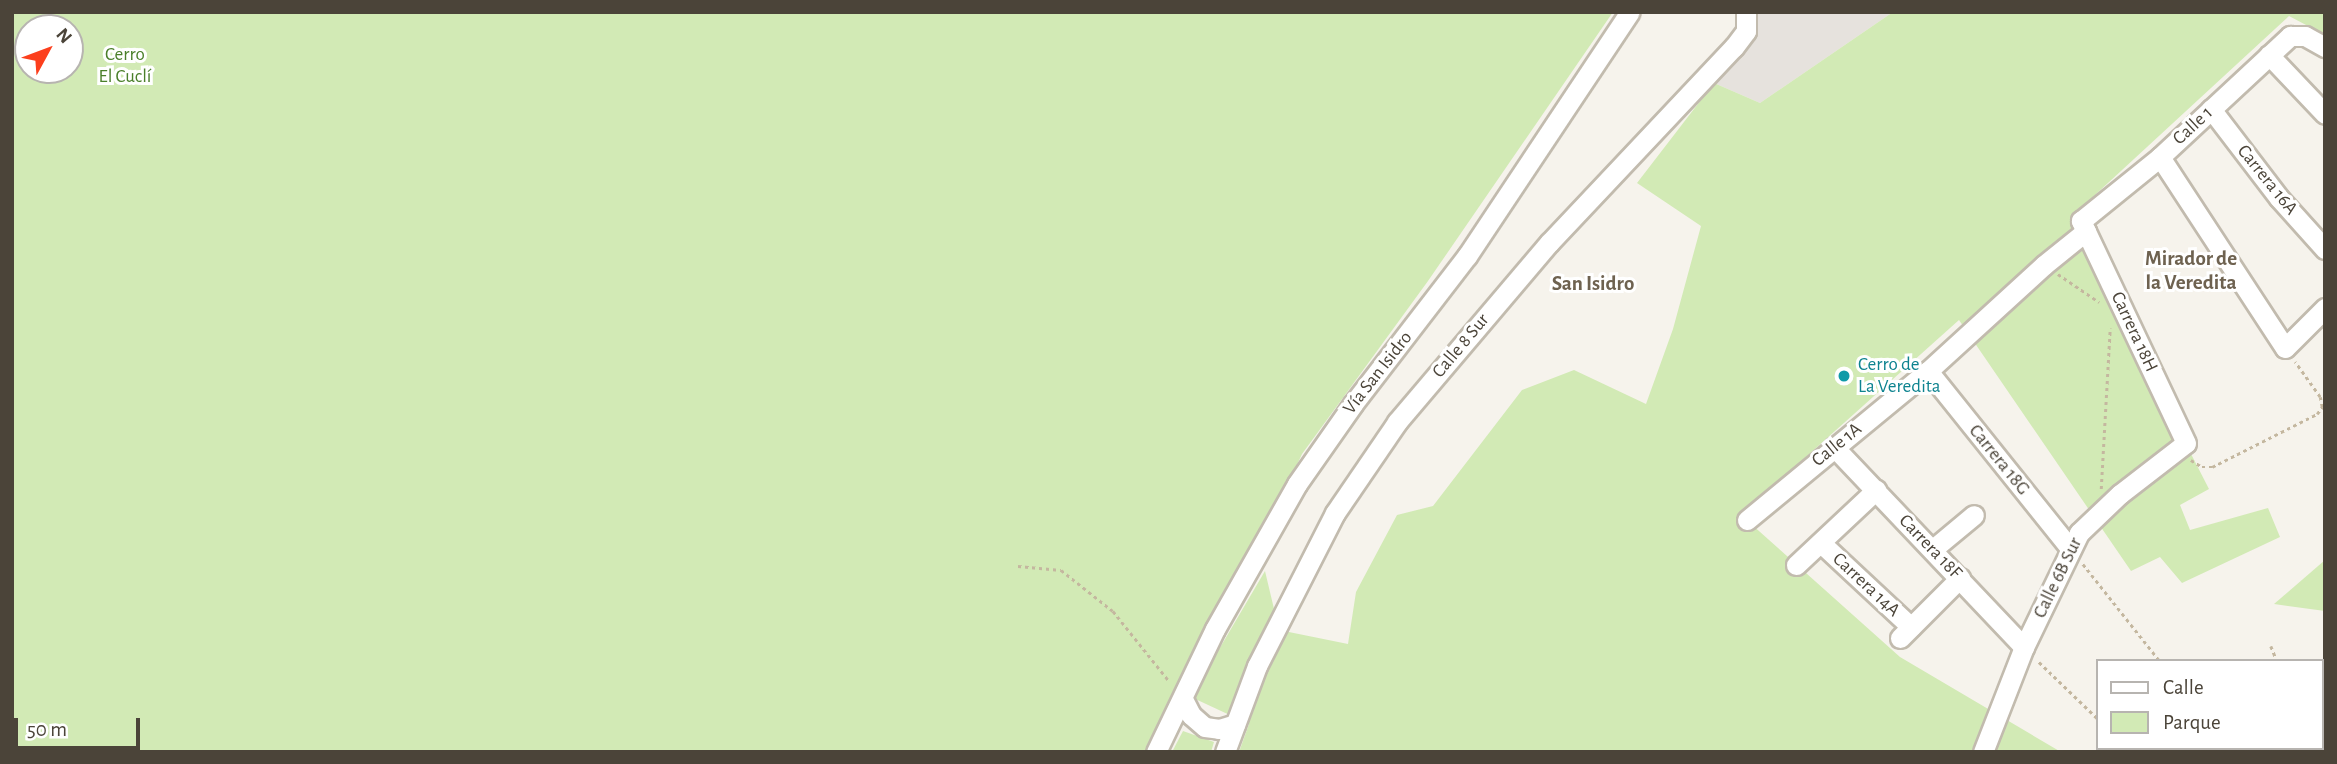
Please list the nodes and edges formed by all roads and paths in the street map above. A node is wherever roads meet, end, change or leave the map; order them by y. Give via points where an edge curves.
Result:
1 (1630, 12) edge
2 (1746, 12) edge
3 (2325, 47) edge
4 (2269, 55) junction
5 (2211, 109) junction
6 (2325, 114) edge
7 (2160, 157) junction
8 (2083, 226) junction
9 (2325, 250) edge
10 (2044, 265) junction
11 (2100, 302) dead end
12 (2325, 308) edge
13 (2110, 323) dead end
14 (2285, 348) junction
15 (1928, 371) junction
16 (2186, 443) junction
17 (1834, 447) junction
18 (1876, 490) junction
19 (2099, 513) junction
20 (1974, 515) dead end
21 (1746, 520) dead end
22 (1821, 543) junction
23 (2070, 548) junction
24 (1933, 550) junction
25 (1796, 565) dead end
26 (1018, 566) dead end
27 (1960, 578) junction
28 (2271, 646) dead end
29 (2024, 647) junction
30 (2158, 659) edge
31 (2276, 659) edge
32 (1183, 699) junction
33 (2096, 717) edge
34 (1235, 724) junction
35 (1156, 752) edge
36 (1226, 752) edge
37 (1983, 752) edge

1 - 32 street, Vía San Isidro via 1467,256 1297,484 1215,629
2 - 34 street, Calle 8 Sur via 1746,31 1734,47 1549,243 1397,422 1335,513 1257,666
3 - 4 street, Calle 1 via 2305,36 2290,36
4 - 5 street, Calle 1
4 - 6 street
5 - 7 street, Calle 1
5 - 9 street, Carrera 16A
7 - 8 street, Calle 1
7 - 14 street
8 - 10 street, Calle 1
8 - 16 street, Carrera 18H
10 - 11 path
10 - 15 street, Calle 1A
12 - 14 street
13 - 19 path
14 - 16 path via 2320,397 2322,407 2316,414 2212,467 2192,463
15 - 17 street, Calle 1A
15 - 23 street, Carrera 18G
16 - 19 street, Calle 6B Sur
17 - 18 street, Carrera 18F
17 - 21 street, Calle 1A
18 - 22 street
18 - 24 street, Carrera 18F
19 - 23 street, Calle 6B Sur
20 - 24 street
22 - 25 street
22 - 27 street, Carrera 14A via 1905,632
23 - 29 street, Calle 6B Sur
23 - 30 path
24 - 27 street, Carrera 18F
26 - 32 path via 1061,570 1113,611
27 - 29 street, Carrera 18F
28 - 31 path
29 - 33 path
29 - 37 street, Calle 6B Sur
32 - 34 street via 1191,715 1205,727
32 - 35 street, Vía San Isidro
34 - 36 street, Calle 8 Sur

